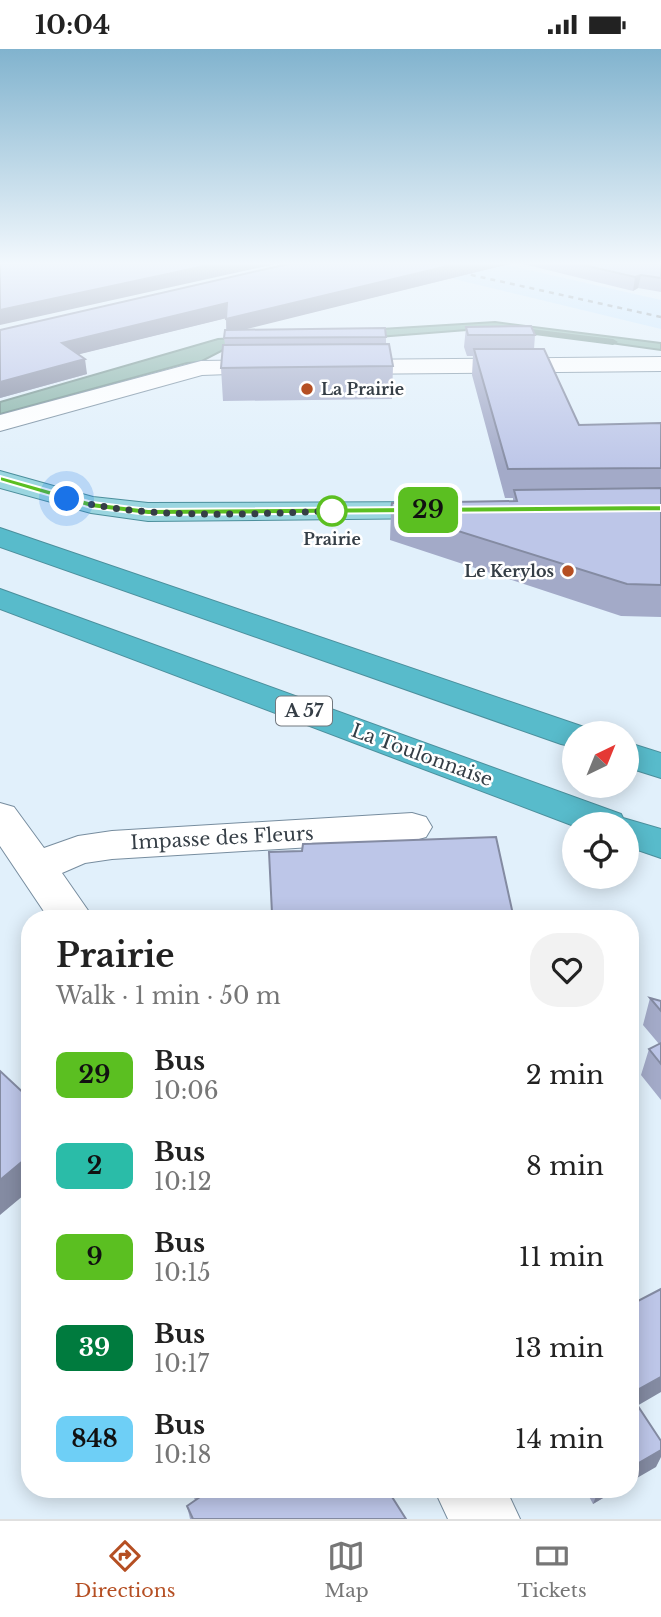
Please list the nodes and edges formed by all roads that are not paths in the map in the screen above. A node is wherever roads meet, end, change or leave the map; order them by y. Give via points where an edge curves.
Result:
1 (661, 364) edge
2 (0, 423) edge
3 (0, 479) edge
4 (464, 510) edge
5 (0, 537) edge
6 (0, 598) edge
7 (378, 669) junction
8 (562, 724) edge
9 (562, 732) edge
10 (639, 748) edge
11 (661, 754) edge
12 (639, 758) edge
13 (661, 766) edge
14 (575, 812) edge
15 (0, 817) edge
16 (412, 827) dead end
17 (36, 867) junction
18 (66, 910) edge
19 (472, 1498) edge
20 (487, 1519) edge

1 - 2 street via 201,368
3 - 4 main road via 91,505 148,512
5 - 7 highway
6 - 14 highway, La Toulonnaise / A 57
7 - 8 highway
7 - 9 highway
10 - 11 highway
12 - 13 highway
15 - 17 street
16 - 17 street, Impasse des Fleurs via 112,845 78,850
17 - 18 street
19 - 20 street

